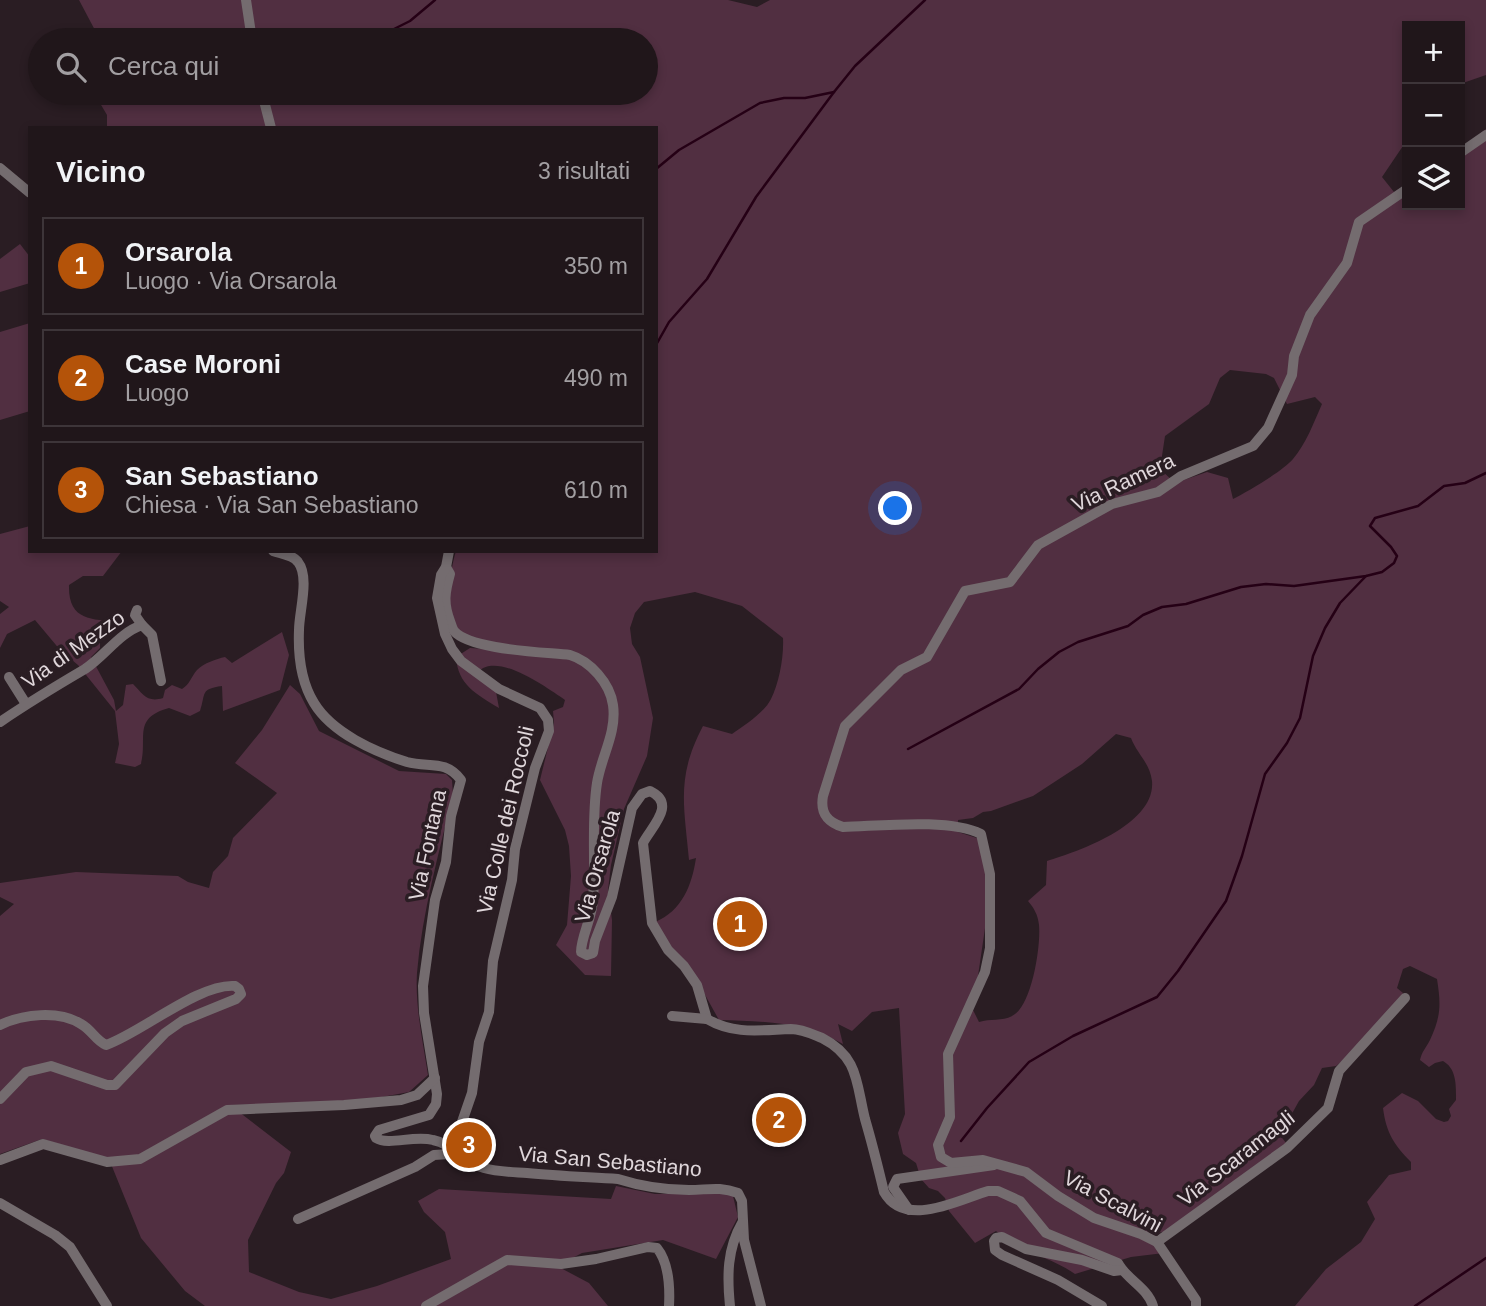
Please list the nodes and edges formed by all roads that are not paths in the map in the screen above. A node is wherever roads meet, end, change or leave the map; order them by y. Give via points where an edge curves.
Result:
1 (246, 0) edge
2 (250, 28) edge
3 (265, 105) edge
4 (270, 126) edge
5 (1486, 135) edge
6 (1465, 150) edge
7 (0, 168) edge
8 (28, 191) edge
9 (1402, 192) edge
10 (279, 553) edge
11 (449, 553) edge
12 (446, 567) junction
13 (136, 610) dead end
14 (142, 625) junction
15 (9, 677) dead end
16 (161, 681) dead end
17 (26, 704) junction
18 (0, 722) edge
19 (1405, 998) dead end
20 (672, 1016) dead end
21 (707, 1019) junction
22 (0, 1025) edge
23 (435, 1078) junction
24 (437, 1092) joint
25 (0, 1099) edge
26 (453, 1148) junction
27 (0, 1160) edge
28 (996, 1164) junction
29 (0, 1203) edge
30 (909, 1210) junction
31 (299, 1219) dead end
32 (742, 1222) junction
33 (1157, 1242) junction
34 (1122, 1270) junction
35 (107, 1306) edge
36 (426, 1306) edge
37 (668, 1306) edge
38 (730, 1306) edge
39 (761, 1306) edge
40 (1102, 1306) edge
41 (1153, 1306) edge
42 (1196, 1306) edge

1 - 2 street
3 - 4 street
5 - 6 street
7 - 8 street
9 - 28 street, Via Ramera via 1359,222 1347,262 1310,315 1294,356 1292,375 1268,428 1253,446 1181,475 1158,492 1112,504 1038,545 1010,582 965,591 927,657 901,670 845,726 821,806 825,817 843,827 948,826 981,834 990,874 990,948 985,972 948,1054 950,1117 937,1148 951,1163 983,1160
10 - 23 street, Via Fontana via 295,558 302,571 299,650 303,677 314,703 357,740 410,762 446,766 461,780 433,910 423,986
11 - 12 street, Via Colle dei Roccoli
12 - 21 street, Via Orsarola via 450,574 446,611 454,631 472,642 580,658 604,683 613,704 611,736 597,782 593,901 581,952 593,953 612,897 632,808 650,791 663,806 643,843 652,923 697,985
12 - 26 street, Via Colle dei Roccoli via 437,598 445,634 457,657 499,689 540,708 549,731 515,849 492,961 489,1012 479,1042 472,1093
13 - 14 street, Via di Mezzo
14 - 16 street, Via di Mezzo via 152,635
14 - 17 street, Via di Mezzo
15 - 17 street, Via di Mezzo
17 - 18 street, Via di Mezzo
19 - 33 street, Via Scaramagli via 1339,1071 1328,1108 1287,1148
20 - 21 street
21 - 30 street via 753,1032 799,1029 842,1051 860,1090 884,1192 898,1207
22 - 25 street via 33,1016 64,1017 80,1022 106,1045 218,988 235,986 241,994 165,1033 115,1085 51,1066 26,1072
23 - 24 street, Via Fontana
23 - 27 street via 417,1096 401,1100 227,1110 140,1159 107,1162 43,1144
24 - 26 street, Via San Sebastiano via 429,1115 380,1130 375,1136 387,1142 433,1139
26 - 31 street via 449,1154 434,1155
26 - 32 street, Via San Sebastiano via 475,1165 497,1171 618,1179 688,1190 723,1187 738,1193
28 - 30 street, Via Scalvini via 897,1179 893,1187
28 - 33 street, Via Scalvini via 1026,1172 1094,1218
29 - 35 street via 70,1247
30 - 34 street via 998,1191 1027,1207 1046,1233 1118,1263
32 - 38 street via 730,1255
32 - 39 street, Via San Sebastiano
33 - 42 street, Via Scalvini
34 - 40 street via 1026,1249 1002,1237 993,1241 1002,1255
34 - 41 street via 1150,1297
36 - 37 street via 507,1260 561,1264 648,1247 660,1252 668,1281

